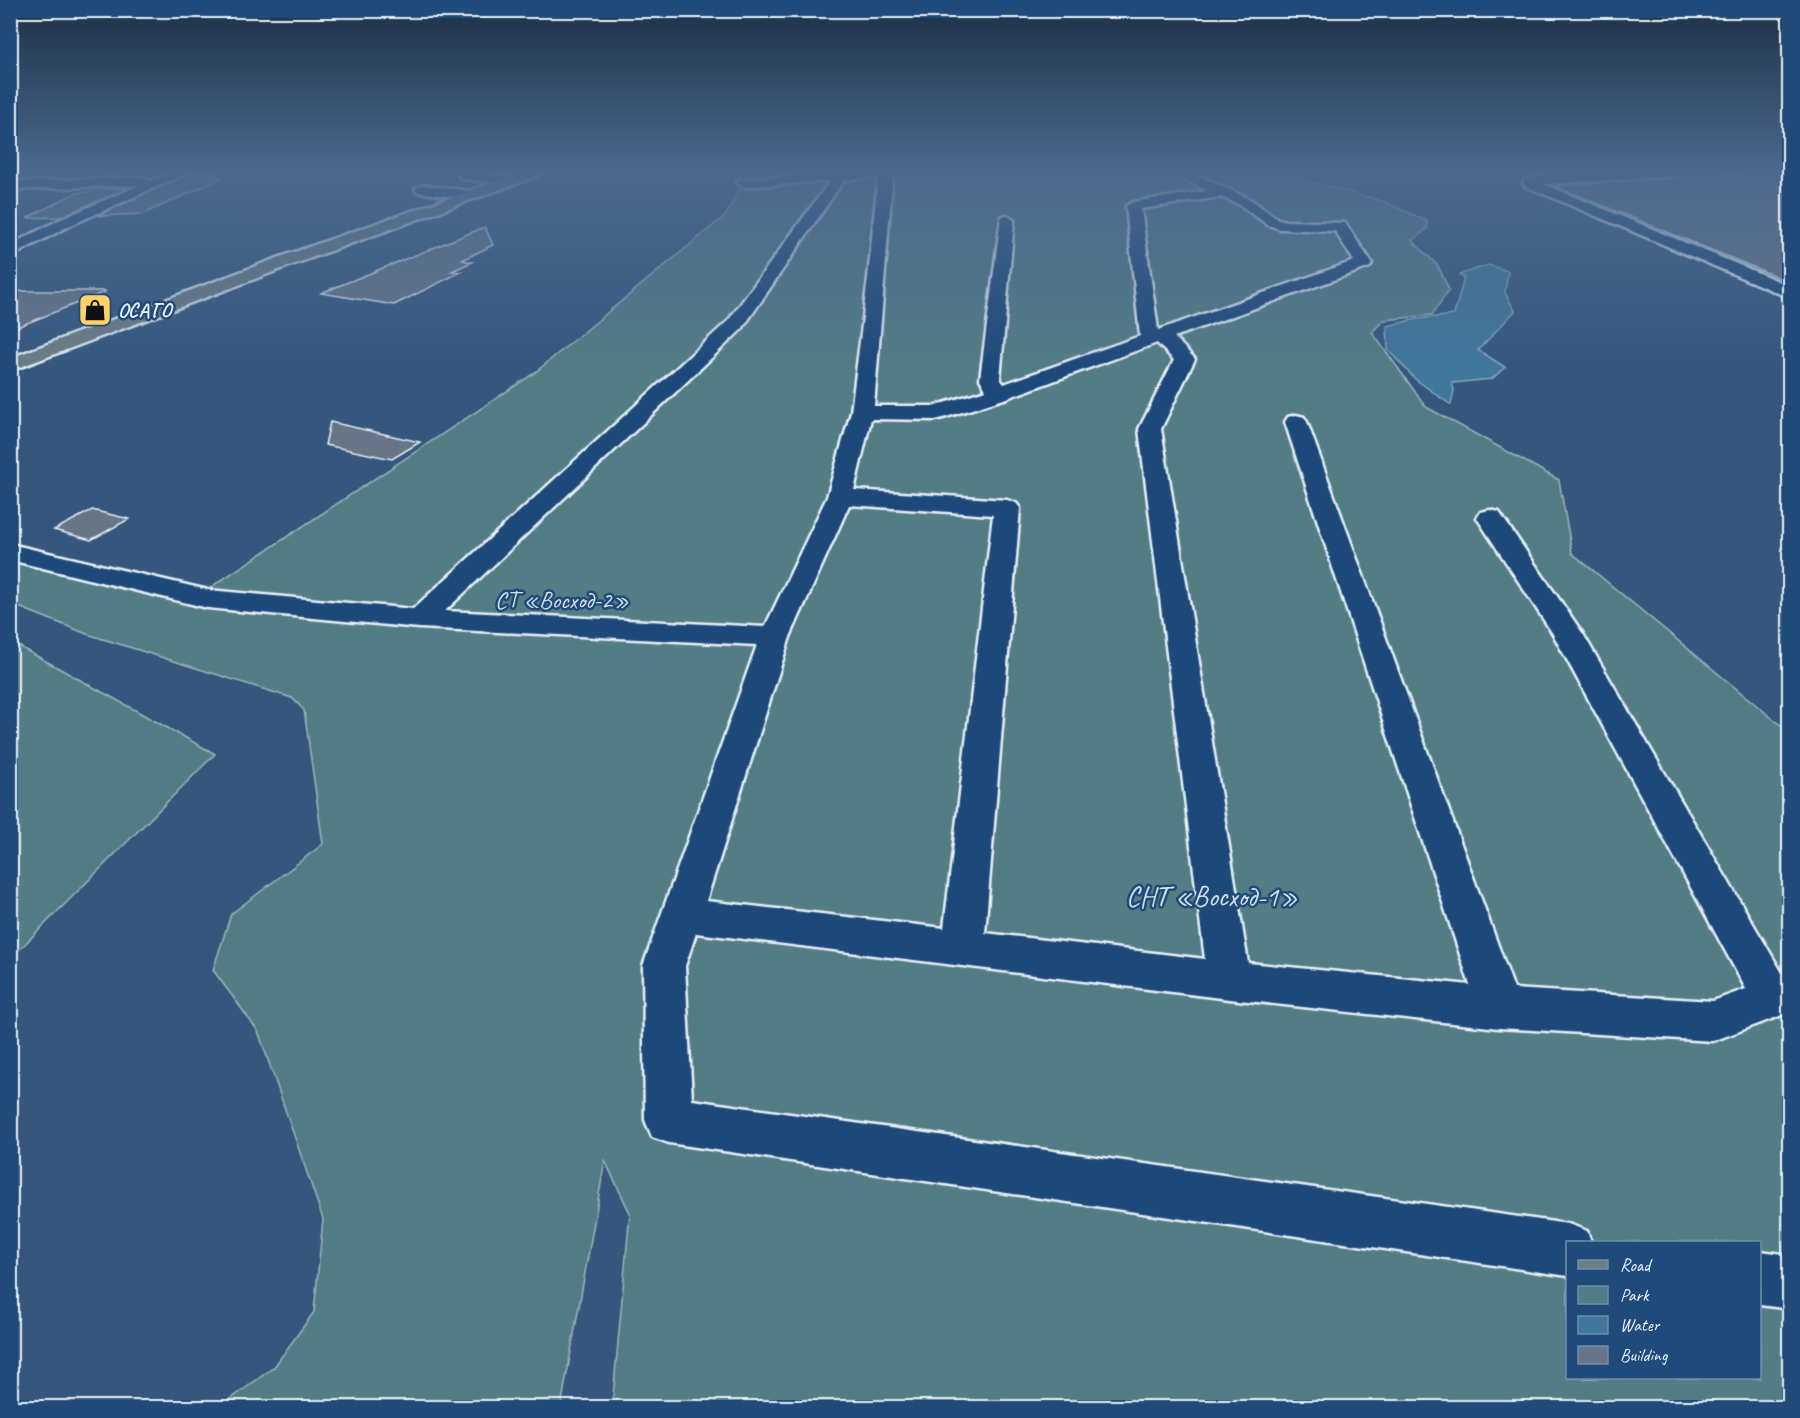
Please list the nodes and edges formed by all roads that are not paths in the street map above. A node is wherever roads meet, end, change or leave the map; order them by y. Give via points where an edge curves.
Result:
1 (36, 238) edge
2 (353, 238) edge
3 (796, 238) edge
4 (880, 238) edge
5 (1004, 238) edge
6 (1139, 238) edge
7 (1348, 238) edge
8 (1660, 238) edge
9 (10, 252) edge
10 (1790, 293) edge
11 (1156, 338) junction
12 (10, 365) edge
13 (999, 393) junction
14 (862, 412) junction
15 (1296, 422) dead end
16 (840, 497) junction
17 (1490, 518) dead end
18 (10, 552) edge
19 (420, 619) junction
20 (775, 637) junction
21 (681, 915) junction
22 (963, 948) junction
23 (1229, 980) junction
24 (1499, 1008) junction
25 (1566, 1250) edge
26 (1761, 1278) edge
27 (1790, 1282) edge

1 - 9 street
2 - 12 main road
3 - 19 street via 735,325
4 - 14 street
5 - 13 street via 990,379
6 - 11 street
7 - 11 street via 1364,263
8 - 10 street
11 - 13 street
11 - 23 street via 1185,359 1150,429
13 - 14 street via 935,413
14 - 16 street
15 - 24 street
16 - 20 street
16 - 22 street via 1007,508
17 - 24 street via 1568,634 1774,999 1713,1021
18 - 19 street via 208,599
19 - 20 street
20 - 21 street
21 - 22 street
21 - 25 street via 664,966 669,1120
22 - 23 street
23 - 24 street
26 - 27 street

